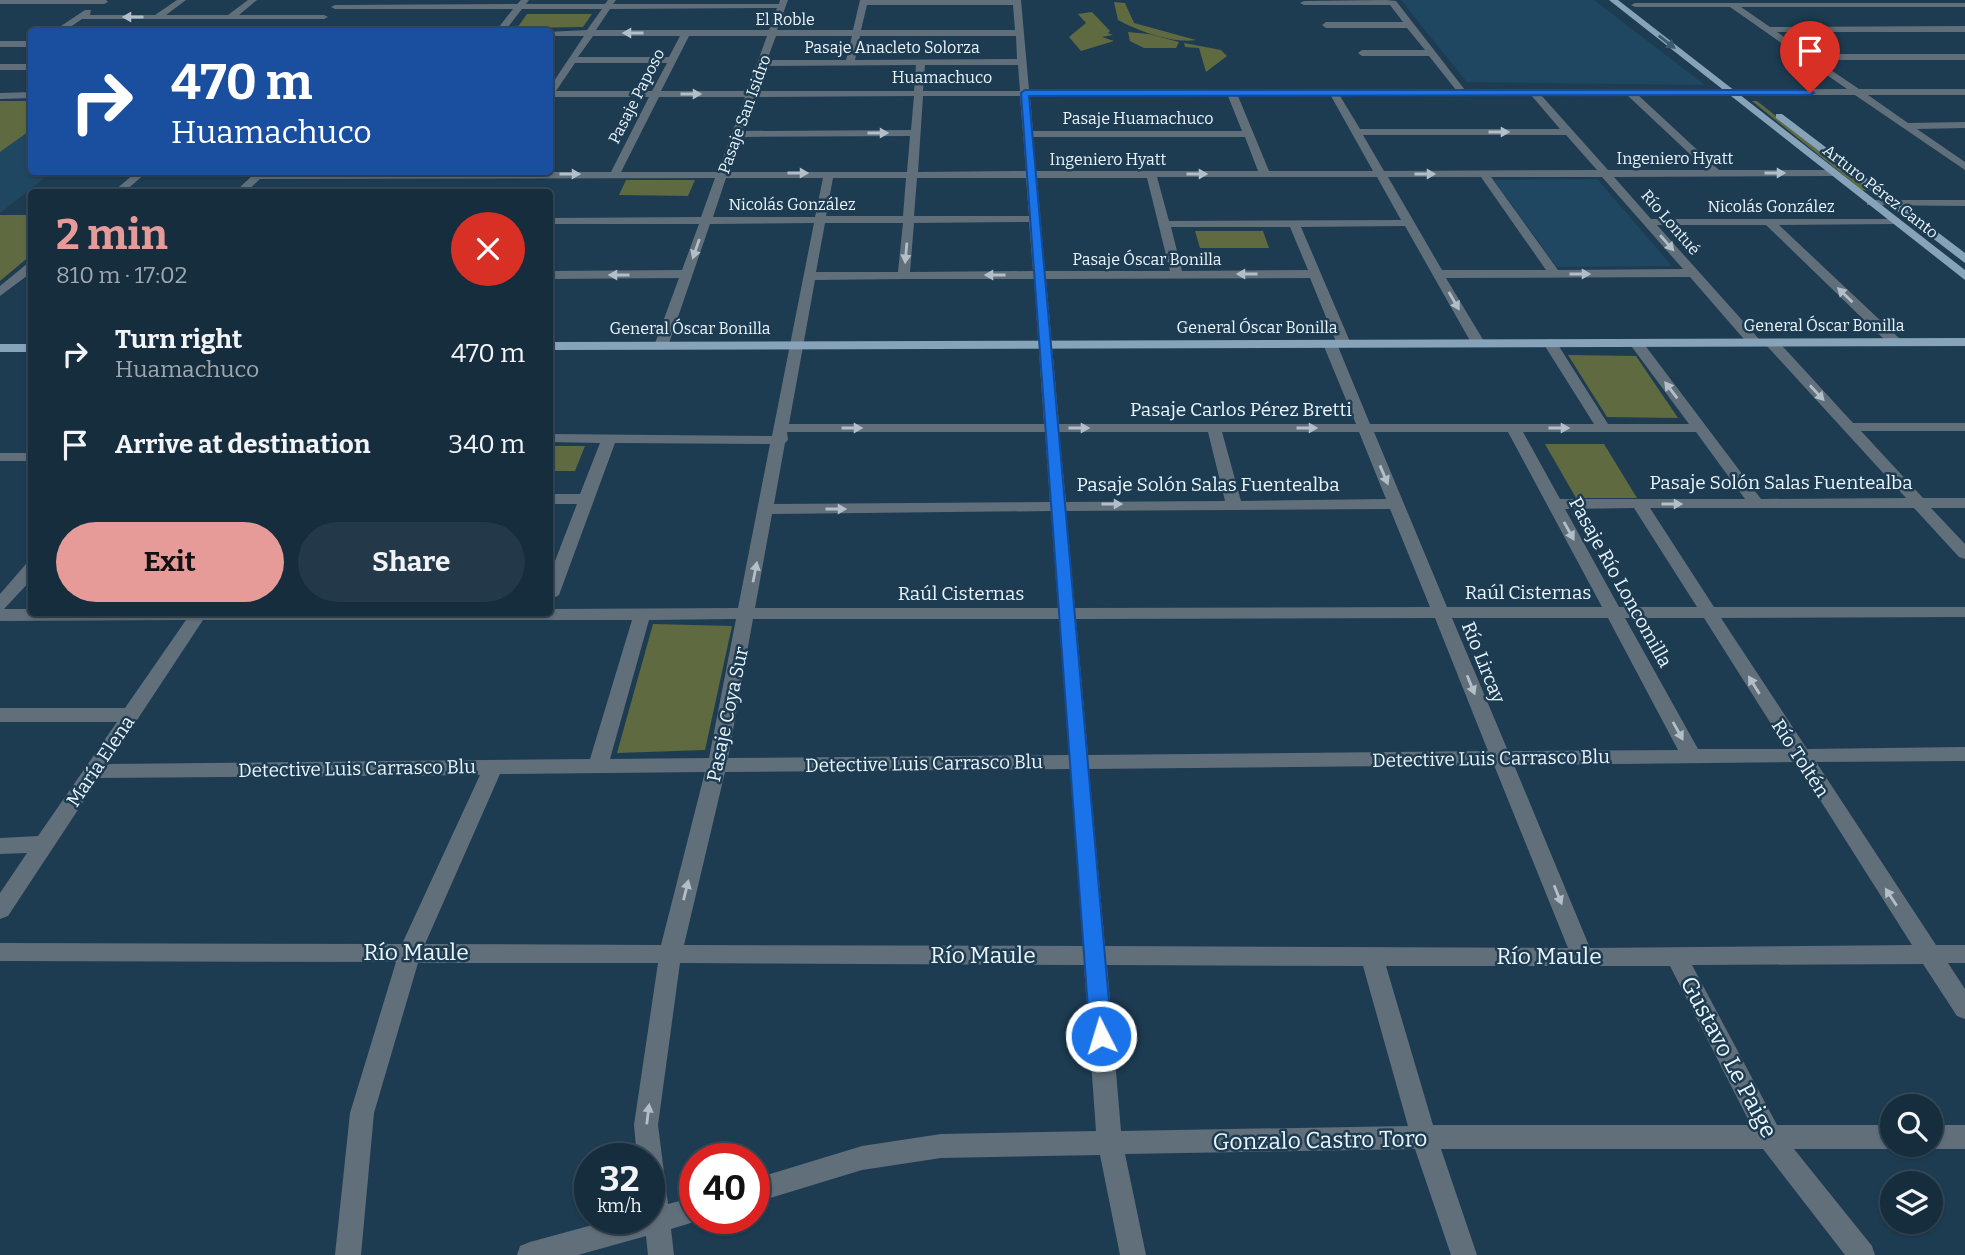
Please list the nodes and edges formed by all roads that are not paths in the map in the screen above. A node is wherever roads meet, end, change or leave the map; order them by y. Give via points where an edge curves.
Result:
1 (182, 0) edge
2 (253, 0) edge
3 (344, 0) edge
4 (1613, 0) edge
5 (107, 1) edge
6 (1018, 1) edge
7 (3, 2) edge
8 (864, 2) edge
9 (1392, 2) edge
10 (1632, 2) edge
11 (1920, 2) edge
12 (428, 3) edge
13 (522, 3) edge
14 (610, 3) edge
15 (689, 3) edge
16 (783, 3) edge
17 (1304, 3) dead end
18 (1728, 3) edge
19 (1965, 5) edge
20 (335, 7) junction
21 (79, 17) junction
22 (157, 17) junction
23 (191, 17) junction
24 (230, 17) junction
25 (324, 17) junction
26 (927, 18) junction
27 (1326, 25) dead end
28 (1410, 25) junction
29 (61, 28) edge
30 (176, 28) edge
31 (312, 28) edge
32 (502, 28) edge
33 (1965, 29) edge
34 (1767, 30) junction
35 (553, 33) edge
36 (590, 33) junction
37 (686, 33) junction
38 (772, 33) junction
39 (857, 33) junction
40 (1020, 33) junction
41 (0, 44) edge
42 (28, 44) edge
43 (1362, 52) dead end
44 (1432, 53) junction
45 (1807, 57) junction
46 (1965, 57) edge
47 (571, 60) junction
48 (672, 60) junction
49 (921, 62) junction
50 (1022, 62) junction
51 (762, 63) junction
52 (850, 63) junction
53 (0, 67) edge
54 (28, 67) edge
55 (553, 89) edge
56 (1730, 92) junction
57 (1858, 92) junction
58 (1965, 92) edge
59 (919, 93) junction
60 (1025, 93) junction
61 (1232, 93) junction
62 (1334, 93) junction
63 (1463, 93) junction
64 (1534, 93) junction
65 (1630, 93) junction
66 (1750, 93) junction
67 (553, 94) edge
68 (655, 94) junction
69 (751, 94) junction
70 (0, 96) edge
71 (28, 96) edge
72 (1965, 125) edge
73 (1905, 126) junction
74 (1357, 132) junction
75 (1568, 132) junction
76 (916, 133) junction
77 (737, 134) junction
78 (1028, 134) junction
79 (1248, 134) junction
80 (1952, 158) junction
81 (1965, 158) edge
82 (1965, 167) edge
83 (553, 173) edge
84 (829, 173) junction
85 (912, 173) junction
86 (1716, 173) junction
87 (1833, 173) junction
88 (615, 174) junction
89 (722, 174) junction
90 (1031, 174) junction
91 (1151, 174) junction
92 (1265, 174) junction
93 (1381, 174) junction
94 (1484, 174) junction
95 (1605, 174) junction
96 (138, 175) edge
97 (258, 175) edge
98 (122, 189) edge
99 (243, 189) edge
100 (1871, 203) junction
101 (1893, 203) junction
102 (1965, 203) edge
103 (909, 219) junction
104 (1035, 219) junction
105 (553, 220) edge
106 (706, 220) junction
107 (821, 220) junction
108 (1895, 221) junction
109 (1648, 222) junction
110 (1769, 222) junction
111 (1294, 223) junction
112 (1409, 223) junction
113 (1164, 224) junction
114 (1965, 259) edge
115 (28, 269) edge
116 (1693, 273) junction
117 (687, 274) junction
118 (1177, 274) junction
119 (1315, 274) junction
120 (1438, 274) junction
121 (1555, 274) junction
122 (553, 275) edge
123 (1040, 275) junction
124 (811, 276) junction
125 (904, 276) junction
126 (1965, 276) edge
127 (17, 278) junction
128 (28, 278) edge
129 (0, 292) edge
130 (1754, 342) junction
131 (1771, 342) junction
132 (1895, 342) junction
133 (1965, 342) edge
134 (1478, 343) junction
135 (1550, 343) junction
136 (1636, 343) junction
137 (1337, 344) junction
138 (1045, 345) junction
139 (553, 346) edge
140 (661, 346) junction
141 (798, 346) junction
142 (0, 348) edge
143 (28, 348) edge
144 (1849, 427) junction
145 (1965, 427) edge
146 (1052, 428) junction
147 (1214, 428) junction
148 (1365, 428) junction
149 (1513, 428) junction
150 (1604, 428) junction
151 (1700, 428) junction
152 (782, 434) junction
153 (553, 438) edge
154 (609, 439) junction
155 (0, 457) edge
156 (28, 457) edge
157 (553, 499) edge
158 (586, 499) junction
159 (1756, 503) junction
160 (1918, 503) junction
161 (1965, 503) edge
162 (1396, 504) junction
163 (1554, 504) junction
164 (1639, 504) junction
165 (1234, 505) junction
166 (1058, 507) junction
167 (768, 509) junction
168 (1965, 554) edge
169 (28, 573) edge
170 (553, 587) edge
171 (0, 605) edge
172 (1708, 612) junction
173 (1965, 612) edge
174 (553, 613) edge
175 (1442, 613) junction
176 (1614, 613) junction
177 (642, 614) junction
178 (748, 614) junction
179 (1067, 614) junction
180 (0, 615) edge
181 (28, 615) edge
182 (198, 616) edge
183 (0, 715) edge
184 (131, 715) junction
185 (1965, 754) edge
186 (1799, 756) junction
187 (1692, 757) junction
188 (1502, 758) junction
189 (1079, 762) junction
190 (717, 765) junction
191 (598, 766) junction
192 (494, 767) junction
193 (93, 771) junction
194 (45, 844) junction
195 (0, 846) edge
196 (0, 910) edge
197 (0, 952) edge
198 (410, 952) junction
199 (670, 954) junction
200 (1928, 954) junction
201 (1965, 954) edge
202 (1094, 955) junction
203 (1372, 956) junction
204 (1676, 956) junction
205 (1583, 957) junction
206 (1965, 1009) edge
207 (1769, 1136) junction
208 (1424, 1137) junction
209 (1880, 1137) edge
210 (1943, 1137) edge
211 (1965, 1137) edge
212 (648, 1143) edge
213 (1110, 1144) junction
214 (770, 1186) edge
215 (610, 1234) edge
216 (658, 1234) edge
217 (348, 1255) edge
218 (530, 1255) edge
219 (661, 1255) edge
220 (1133, 1255) edge
221 (1464, 1255) edge
222 (1862, 1255) edge

1 - 22 street
2 - 24 street
3 - 20 street
4 -> 56 main road, Arturo Pérez Canto
5 - 7 street
5 - 21 street
6 - 26 street
6 - 40 street
8 - 26 street
8 - 39 street
9 - 17 street
9 - 28 street
10 - 18 street
10 - 66 main road, Arturo Pérez Canto
11 - 18 street
11 - 19 street
11 - 33 street
12 - 13 street
12 - 20 street
13 - 14 street
13 - 32 street
14 - 15 street
14 - 36 street
15 - 16 street
16 - 38 street, Pasaje San Isidro
18 - 34 street
20 - 25 street
22 -> 21 street
21 - 29 street
22 - 23 street
23 - 24 street
23 - 30 street
24 - 25 street
25 - 31 street
26 - 39 street, El Roble
26 - 40 street, El Roble
27 - 28 street
28 - 44 street
33 - 34 street
34 - 45 street
35 - 36 street, El Roble
37 -> 36 street, El Roble
36 - 47 street
37 - 38 street, El Roble
37 - 48 street, Pasaje Paposo
38 - 39 street, El Roble
38 - 51 street, Pasaje San Isidro
39 - 52 street
40 - 50 street
41 - 42 street
43 - 44 street
44 - 63 street
45 - 46 street
45 - 57 street
47 - 48 street
47 - 55 street
48 - 68 street, Pasaje Paposo
49 - 50 street, Pasaje Anacleto Solorza
49 - 52 street, Pasaje Anacleto Solorza
49 - 59 street
50 - 60 street
51 - 52 street, Pasaje Anacleto Solorza
51 - 69 street, Pasaje San Isidro
53 - 54 street
56 - 65 street, Huamachuco
56 - 66 street, Huamachuco
56 - 87 main road, Arturo Pérez Canto
57 - 58 street, Huamachuco
57 - 66 street, Huamachuco
57 - 73 street
59 - 60 street, Huamachuco
59 - 69 street, Huamachuco
59 - 76 street
60 - 61 street, Huamachuco
60 - 78 street
61 - 62 street, Huamachuco
61 - 79 street
62 - 63 street, Huamachuco
62 - 74 street
63 - 64 street, Huamachuco
64 - 65 street, Huamachuco
64 - 75 street, Río Lontué
65 - 86 street
66 - 101 main road, Arturo Pérez Canto
67 - 68 street, Huamachuco
68 -> 69 street, Huamachuco
68 - 88 street, Pasaje Paposo
69 - 77 street, Pasaje San Isidro
70 - 71 street
72 - 73 street
73 - 80 street
74 -> 75 street
74 - 93 street
75 - 95 street, Río Lontué
77 -> 76 street
76 - 85 street
77 - 89 street, Pasaje San Isidro
78 - 79 street, Pasaje Huamachuco
78 - 90 street
79 - 92 street
80 - 81 street
80 - 82 street
83 -> 88 street, Ingeniero Hyatt
84 - 85 street, Ingeniero Hyatt
89 -> 84 street, Ingeniero Hyatt
84 - 107 street, Pasaje Coya Sur
85 - 90 street, Ingeniero Hyatt
85 - 103 street
86 -> 87 street, Ingeniero Hyatt
86 - 95 street, Ingeniero Hyatt
87 - 100 main road, Arturo Pérez Canto
88 - 89 street, Ingeniero Hyatt
89 - 106 street, Pasaje San Isidro
90 - 91 street, Ingeniero Hyatt
90 - 104 street
91 -> 92 street, Ingeniero Hyatt
91 - 113 street
92 - 93 street, Ingeniero Hyatt
93 -> 94 street, Ingeniero Hyatt
93 - 112 street
94 - 95 street, Ingeniero Hyatt
94 - 121 street
95 - 109 street, Río Lontué
96 - 98 street
97 - 99 street
100 - 101 street
100 - 108 main road, Arturo Pérez Canto
101 - 102 street
101 - 114 main road, Arturo Pérez Canto
103 - 104 street, Nicolás González
103 - 107 street, Nicolás González
103 -> 125 street
104 - 123 street
105 - 106 street, Nicolás González
106 - 107 street, Nicolás González
106 -> 117 street, Pasaje San Isidro
107 - 124 street, Pasaje Coya Sur
108 - 110 street, Nicolás González
108 - 126 main road, Arturo Pérez Canto
109 - 110 street, Nicolás González
109 -> 116 street, Río Lontué
132 -> 110 street
111 - 112 street
111 - 113 street
111 - 119 street, Río Lircay
112 - 120 street
113 - 118 street
115 - 127 street
121 -> 116 street
116 - 130 street, Río Lontué
117 -> 122 street
117 - 140 street, Pasaje San Isidro
119 -> 118 street, Pasaje Óscar Bonilla
118 - 123 street, Pasaje Óscar Bonilla
119 - 137 street, Río Lircay
120 - 121 street
120 -> 134 street
123 -> 125 street, Pasaje Óscar Bonilla
123 - 138 street
124 - 125 street, Pasaje Óscar Bonilla
124 - 141 street, Pasaje Coya Sur
127 - 128 street
127 - 129 street
130 - 131 main road, General Óscar Bonilla
130 - 136 main road, General Óscar Bonilla
131 - 132 main road, General Óscar Bonilla
131 -> 144 street
132 - 133 main road, General Óscar Bonilla
134 - 135 main road, General Óscar Bonilla
134 - 137 main road, General Óscar Bonilla
135 - 136 main road, General Óscar Bonilla
135 - 150 street
151 -> 136 street
137 - 138 main road, General Óscar Bonilla
137 - 148 street, Río Lircay
138 - 141 main road, General Óscar Bonilla
138 - 146 street
139 - 140 main road, General Óscar Bonilla
140 - 141 main road, General Óscar Bonilla
141 - 152 street, Pasaje Coya Sur
142 - 143 main road
144 - 145 street
144 - 160 street
146 -> 147 street, Pasaje Carlos Pérez Bretti
152 -> 146 street, Pasaje Carlos Pérez Bretti
146 - 166 street
147 -> 148 street, Pasaje Carlos Pérez Bretti
147 - 165 street
148 - 149 street, Pasaje Carlos Pérez Bretti
148 -> 162 street, Río Lircay
149 -> 150 street, Pasaje Carlos Pérez Bretti
149 - 163 street, Pasaje Río Loncomilla
150 - 151 street, Pasaje Carlos Pérez Bretti
151 - 159 street
152 - 154 street, Pasaje Carlos Pérez Bretti
152 - 167 street, Pasaje Coya Sur
153 - 154 street, Pasaje Carlos Pérez Bretti
154 - 158 street
155 - 156 street
157 - 158 street
158 - 170 street
159 - 160 street, Pasaje Solón Salas Fuentealba
164 -> 159 street, Pasaje Solón Salas Fuentealba
160 - 161 street, Pasaje Solón Salas Fuentealba
160 - 168 street
162 - 165 street, Pasaje Solón Salas Fuentealba
162 - 175 street, Río Lircay
163 - 164 street, Pasaje Solón Salas Fuentealba
163 -> 176 street, Pasaje Río Loncomilla
164 - 172 street, Río Toltén
166 -> 165 street, Pasaje Solón Salas Fuentealba
167 -> 166 street, Pasaje Solón Salas Fuentealba
166 - 179 street
178 -> 167 street, Pasaje Coya Sur
169 - 171 street
172 - 173 street, Raúl Cisternas
172 - 176 street, Raúl Cisternas
186 -> 172 street, Río Toltén
174 - 177 street, Raúl Cisternas
175 - 176 street, Raúl Cisternas
175 - 179 street, Raúl Cisternas
175 -> 188 street, Río Lircay
176 -> 187 street, Pasaje Río Loncomilla
177 - 178 street, Raúl Cisternas
177 - 191 street
178 - 179 street, Raúl Cisternas
178 - 190 street, Pasaje Coya Sur
179 - 189 street
180 - 181 street, Raúl Cisternas
182 - 184 street, María Elena
183 - 184 street
184 - 193 street, María Elena
185 - 186 street, Detective Luis Carrasco Blu
186 - 187 street, Detective Luis Carrasco Blu
200 -> 186 street, Río Toltén
187 - 188 street, Detective Luis Carrasco Blu
188 - 189 street, Detective Luis Carrasco Blu
188 -> 205 street, Río Lircay
189 - 190 street, Detective Luis Carrasco Blu
189 - 202 street
190 - 191 street, Detective Luis Carrasco Blu
199 -> 190 street, Pasaje Coya Sur
191 - 192 street, Detective Luis Carrasco Blu
192 - 193 street, Detective Luis Carrasco Blu
192 - 198 street
193 - 194 street, María Elena
194 - 195 street
194 - 196 street, María Elena
197 - 198 street, Río Maule
198 - 199 street, Río Maule
198 - 217 street via 362,1112
199 - 202 street, Río Maule
212 -> 199 street, Pasaje Coya Sur via 646,1125
200 - 201 street, Río Maule
200 - 204 street, Río Maule
200 - 206 street, Río Toltén
202 - 203 street, Río Maule
202 - 213 street
203 - 205 street, Río Maule
203 - 208 street
204 - 205 street, Río Maule
204 - 207 street, Gustavo Le Paige
207 - 208 street, Gonzalo Castro Toro
207 - 209 street, Gonzalo Castro Toro
207 - 222 street, Gustavo Le Paige
208 - 213 street, Gonzalo Castro Toro
208 - 221 street
210 - 211 street
213 - 214 street, Gonzalo Castro Toro via 941,1146 862,1158
213 - 220 street
215 - 218 street
216 - 219 street, Pasaje Coya Sur

